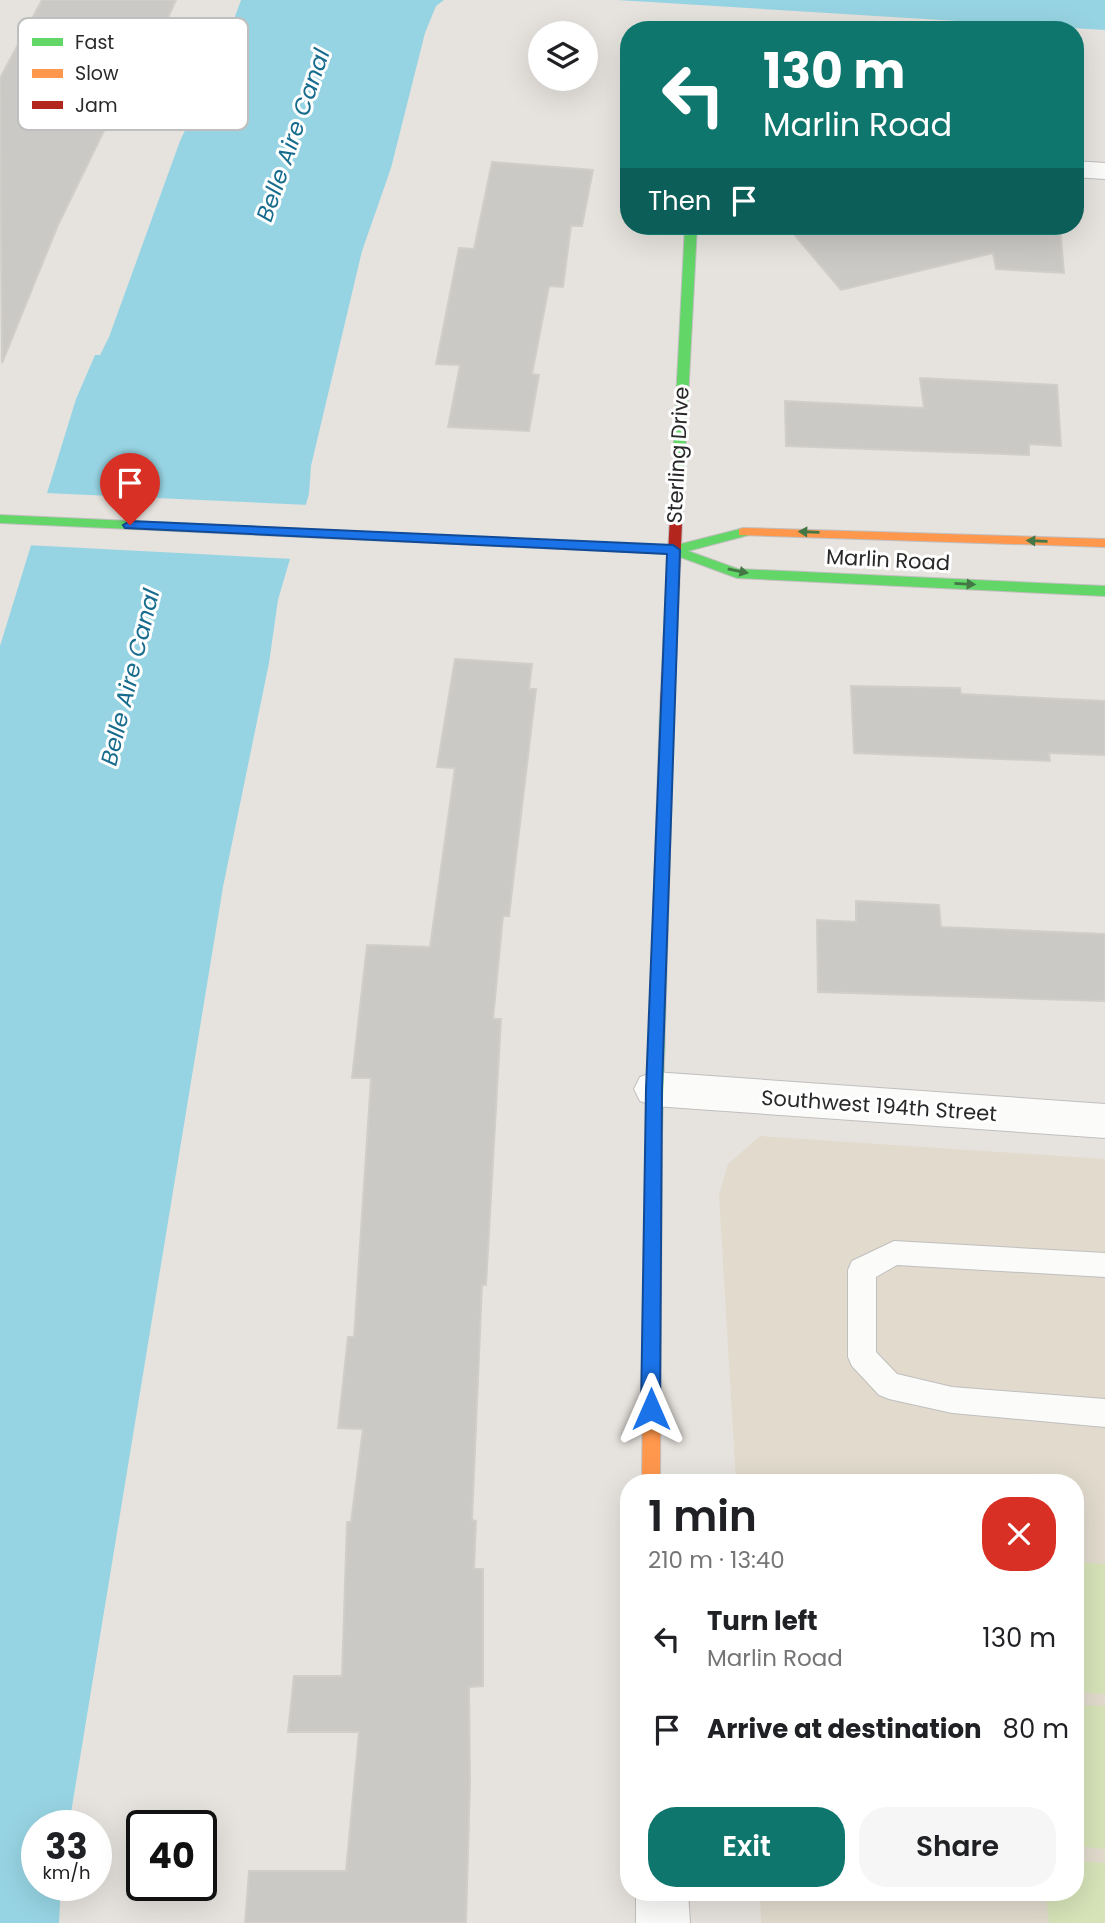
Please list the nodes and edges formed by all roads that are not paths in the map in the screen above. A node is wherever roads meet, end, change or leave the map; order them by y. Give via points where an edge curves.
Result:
1 (1084, 170) edge
2 (1105, 171) edge
3 (690, 235) edge
4 (0, 519) edge
5 (1105, 543) edge
6 (673, 550) junction
7 (1105, 591) edge
8 (654, 1089) junction
9 (1105, 1121) edge
10 (1105, 1265) edge
11 (1105, 1413) edge
12 (652, 1474) edge
13 (662, 1901) edge
14 (663, 1923) edge

1 - 2 street
3 - 6 street, Sterling Drive
4 - 6 street, Marlin Road
5 -> 6 street, Marlin Road via 751,530
6 -> 7 street, Marlin Road via 737,573
6 - 8 street, Sterling Drive
8 - 9 street, Southwest 194th Street
8 - 12 street, Sterling Drive
10 - 11 lane via 894,1253 862,1270 862,1357 889,1387 952,1400
13 - 14 street

